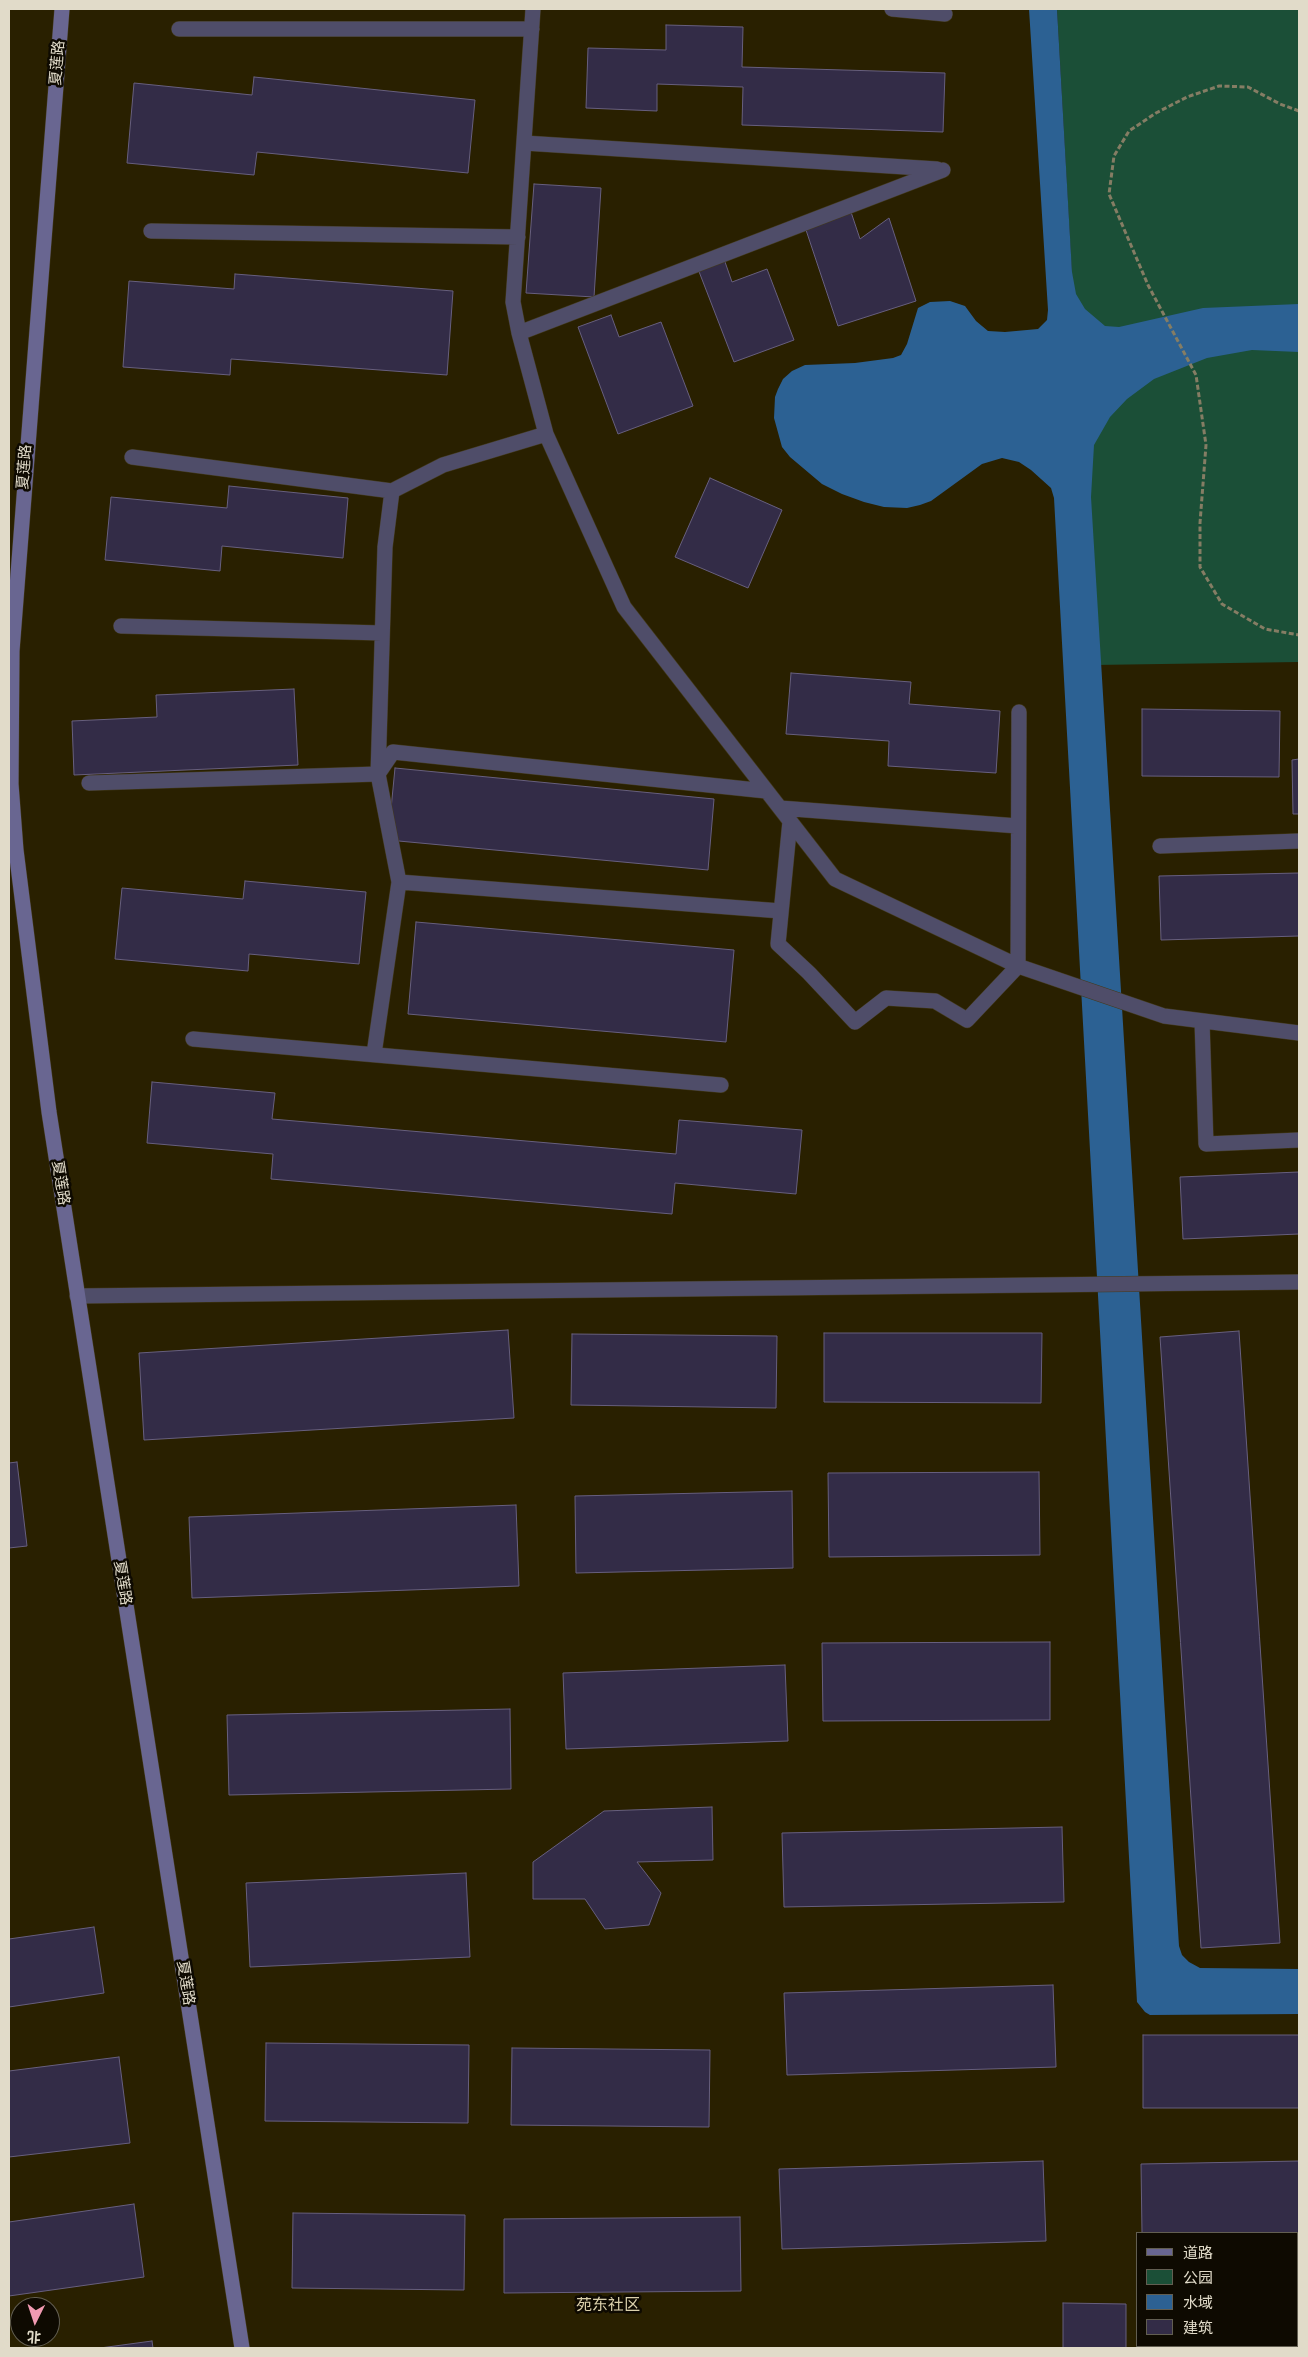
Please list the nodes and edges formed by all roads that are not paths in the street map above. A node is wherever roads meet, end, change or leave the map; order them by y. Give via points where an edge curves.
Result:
1 (62, 9) edge
2 (533, 9) edge
3 (892, 9) edge
4 (945, 14) dead end
5 (179, 29) dead end
6 (532, 29) junction
7 (524, 143) junction
8 (151, 231) dead end
9 (518, 237) junction
10 (519, 333) junction
11 (546, 434) junction
12 (132, 457) dead end
13 (392, 491) junction
14 (121, 626) dead end
15 (382, 633) junction
16 (1019, 712) dead end
17 (378, 774) junction
18 (89, 783) dead end
19 (766, 791) junction
20 (780, 808) junction
21 (790, 821) junction
22 (1018, 826) junction
23 (1299, 841) edge
24 (1160, 846) dead end
25 (399, 882) junction
26 (781, 911) junction
27 (1018, 966) junction
28 (1202, 1020) junction
29 (1299, 1033) edge
30 (193, 1038) dead end
31 (374, 1054) junction
32 (721, 1085) dead end
33 (1299, 1140) edge
34 (1299, 1282) edge
35 (77, 1296) junction
36 (242, 2348) edge

1 - 35 street, 夏莲路 via 13,632 10,747 24,920 48,1112
2 - 6 street
3 - 4 street
5 - 6 street
6 - 7 street
7 - 9 street
7 - 10 street via 942,170
8 - 9 street
9 - 10 street via 513,302
10 - 11 street
11 - 13 street via 443,465
11 - 19 street via 624,607
12 - 13 street
13 - 15 street via 385,547
14 - 15 street
15 - 17 street
16 - 22 street
17 - 18 street
17 - 19 street via 393,752
17 - 25 street
19 - 20 street
20 - 21 street
20 - 22 street
21 - 26 street
21 - 27 street via 835,879
22 - 27 street
23 - 24 street
25 - 26 street
25 - 31 street
26 - 27 street via 778,944 855,1022 886,998 935,1001 967,1020
27 - 28 street via 1164,1016
28 - 29 street
28 - 33 street via 1206,1144
30 - 31 street
31 - 32 street
34 - 35 street
35 - 36 street, 夏莲路

